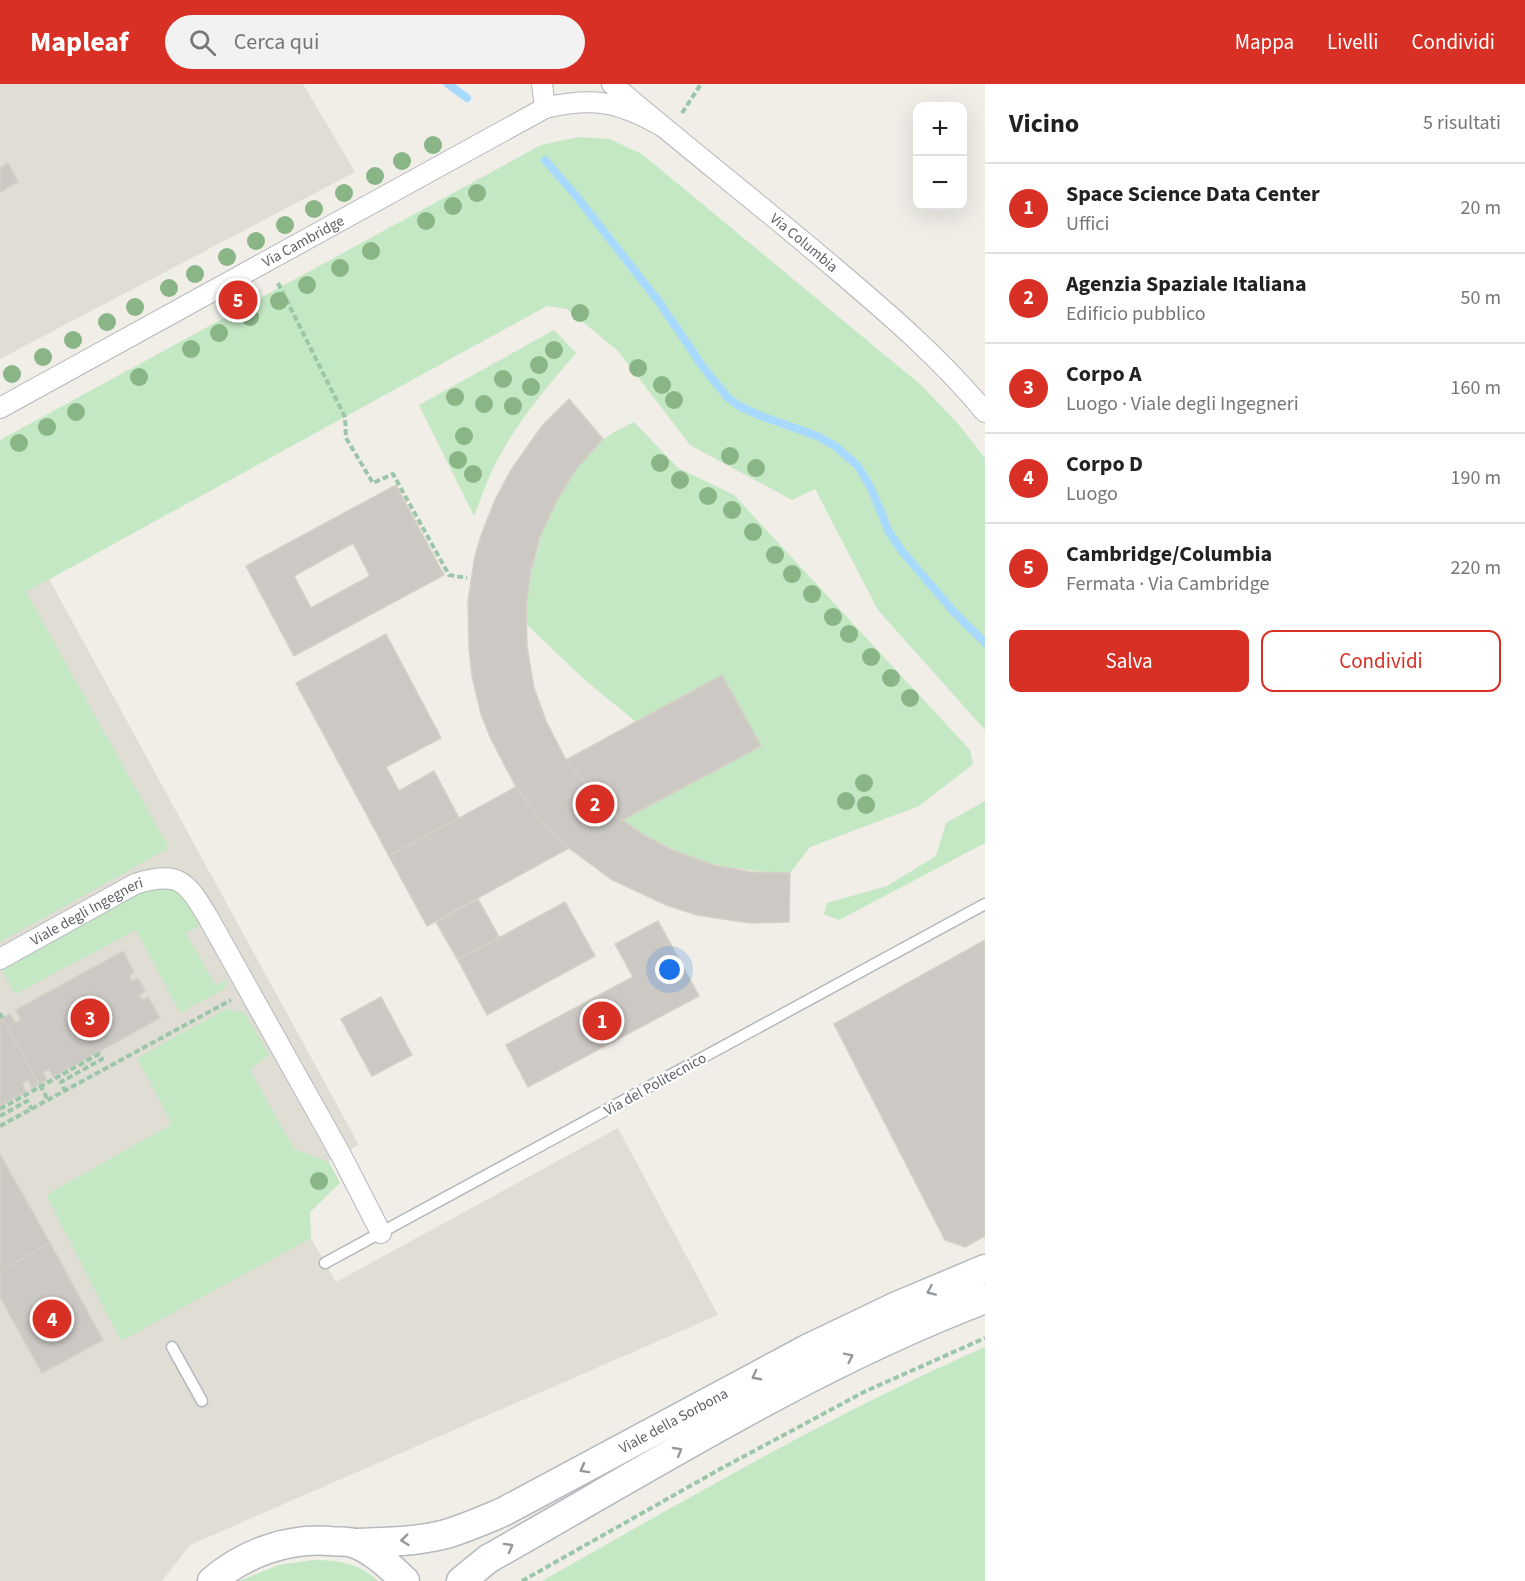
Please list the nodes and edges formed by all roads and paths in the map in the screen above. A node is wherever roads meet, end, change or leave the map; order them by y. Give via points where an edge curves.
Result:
1 (542, 84) edge
2 (612, 84) edge
3 (701, 84) edge
4 (545, 108) junction
5 (663, 128) junction
6 (278, 283) dead end
7 (0, 408) edge
8 (985, 412) edge
9 (467, 578) dead end
10 (985, 904) edge
11 (0, 959) edge
12 (249, 990) junction
13 (40, 1086) junction
14 (65, 1091) junction
15 (48, 1100) junction
16 (0, 1109) edge
17 (32, 1109) junction
18 (0, 1116) edge
19 (0, 1126) edge
20 (381, 1233) junction
21 (325, 1263) dead end
22 (985, 1269) edge
23 (985, 1299) edge
24 (985, 1338) edge
25 (172, 1347) dead end
26 (202, 1401) dead end
27 (353, 1543) junction
28 (212, 1581) edge
29 (405, 1581) edge
30 (461, 1581) edge
31 (522, 1581) edge

1 - 4 street
2 - 5 street, Via Columbia
3 - 5 path via 681,114
4 - 5 street, Via Cambridge via 607,103 628,108
4 - 7 street, Via Cambridge
5 - 8 street, Via Columbia via 889,314
6 - 9 path via 345,417 346,438 374,483 393,474 449,575
10 - 20 lane, Via del Politecnico
11 - 12 street, Viale degli Ingegneri via 135,884 155,878 177,879 195,896
12 - 14 path
12 - 20 street
13 - 14 path via 99,1054 102,1059 61,1082
13 - 15 path
13 - 16 path
14 - 15 path
15 - 17 path
17 - 18 path via 27,1101
17 - 19 path
20 - 21 lane, Via del Politecnico
22 -> 27 street, Viale della Sorbona via 807,1349 474,1525 406,1540
30 -> 23 street, Viale della Sorbona via 488,1559 795,1385 883,1341
24 - 31 path via 866,1391
25 - 26 lane
27 - 28 street, Viale della Sorbona via 305,1541 272,1546
27 - 29 street via 394,1569

